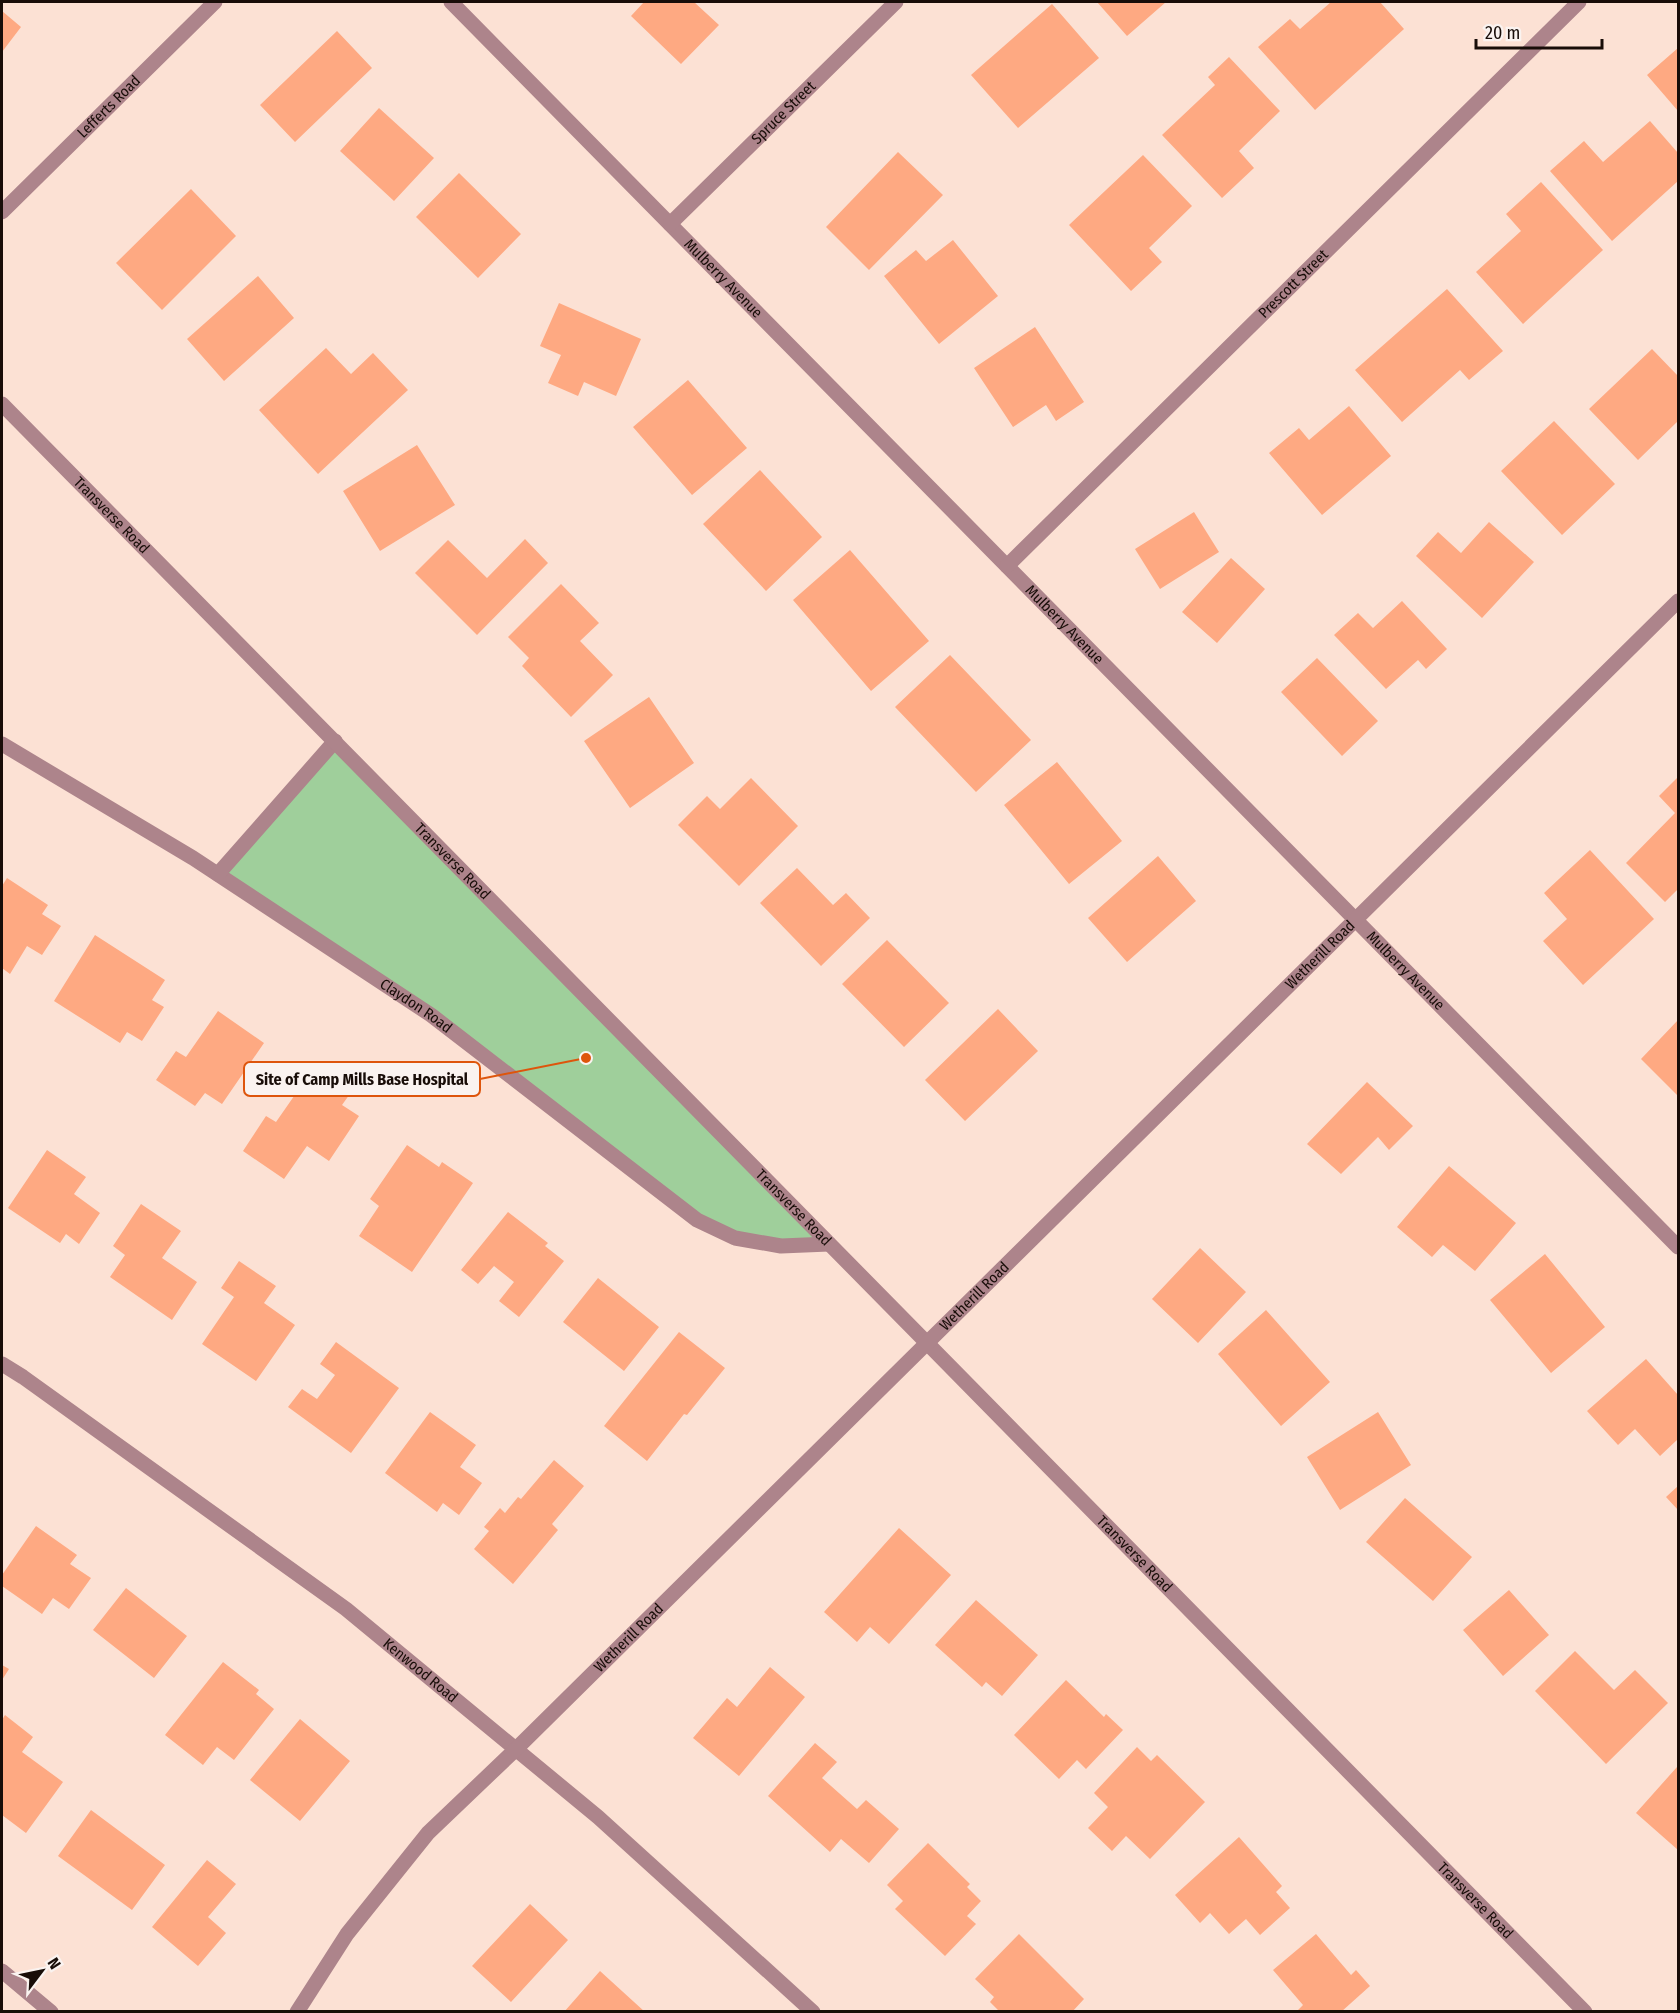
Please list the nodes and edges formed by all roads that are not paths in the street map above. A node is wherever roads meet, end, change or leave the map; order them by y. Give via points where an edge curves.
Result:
1 (215, 2) edge
2 (451, 2) edge
3 (896, 2) edge
4 (1580, 2) edge
5 (2, 212) edge
6 (670, 224) junction
7 (2, 404) edge
8 (1007, 566) junction
9 (1678, 601) edge
10 (334, 741) junction
11 (2, 744) edge
12 (218, 874) junction
13 (1356, 920) junction
14 (829, 1244) junction
15 (1678, 1247) edge
16 (927, 1343) junction
17 (2, 1364) edge
18 (515, 1750) junction
19 (2, 1971) edge
20 (51, 2012) edge
21 (297, 2012) edge
22 (813, 2012) edge
23 (1585, 2012) edge

1 - 5 street, Lefferts Road
2 - 6 street, Mulberry Avenue
3 - 6 street, Spruce Street
4 - 8 street, Prescott Street
6 - 8 street, Mulberry Avenue
7 - 10 street, Transverse Road
8 - 13 street, Mulberry Avenue
9 - 13 street, Wetherill Road
10 - 12 street
10 - 14 street, Transverse Road
11 - 12 street, Claydon Road
12 - 14 street, Claydon Road via 431,1016 697,1220 735,1238 781,1246
13 - 15 street, Mulberry Avenue
13 - 16 street, Wetherill Road
14 - 16 street, Transverse Road
16 - 18 street, Wetherill Road
16 - 23 street, Transverse Road
17 - 18 street, Kenwood Road via 346,1609
18 - 21 street, Wetherill Road via 428,1833 347,1934
18 - 22 street, Kenwood Road via 598,1817
19 - 20 street

